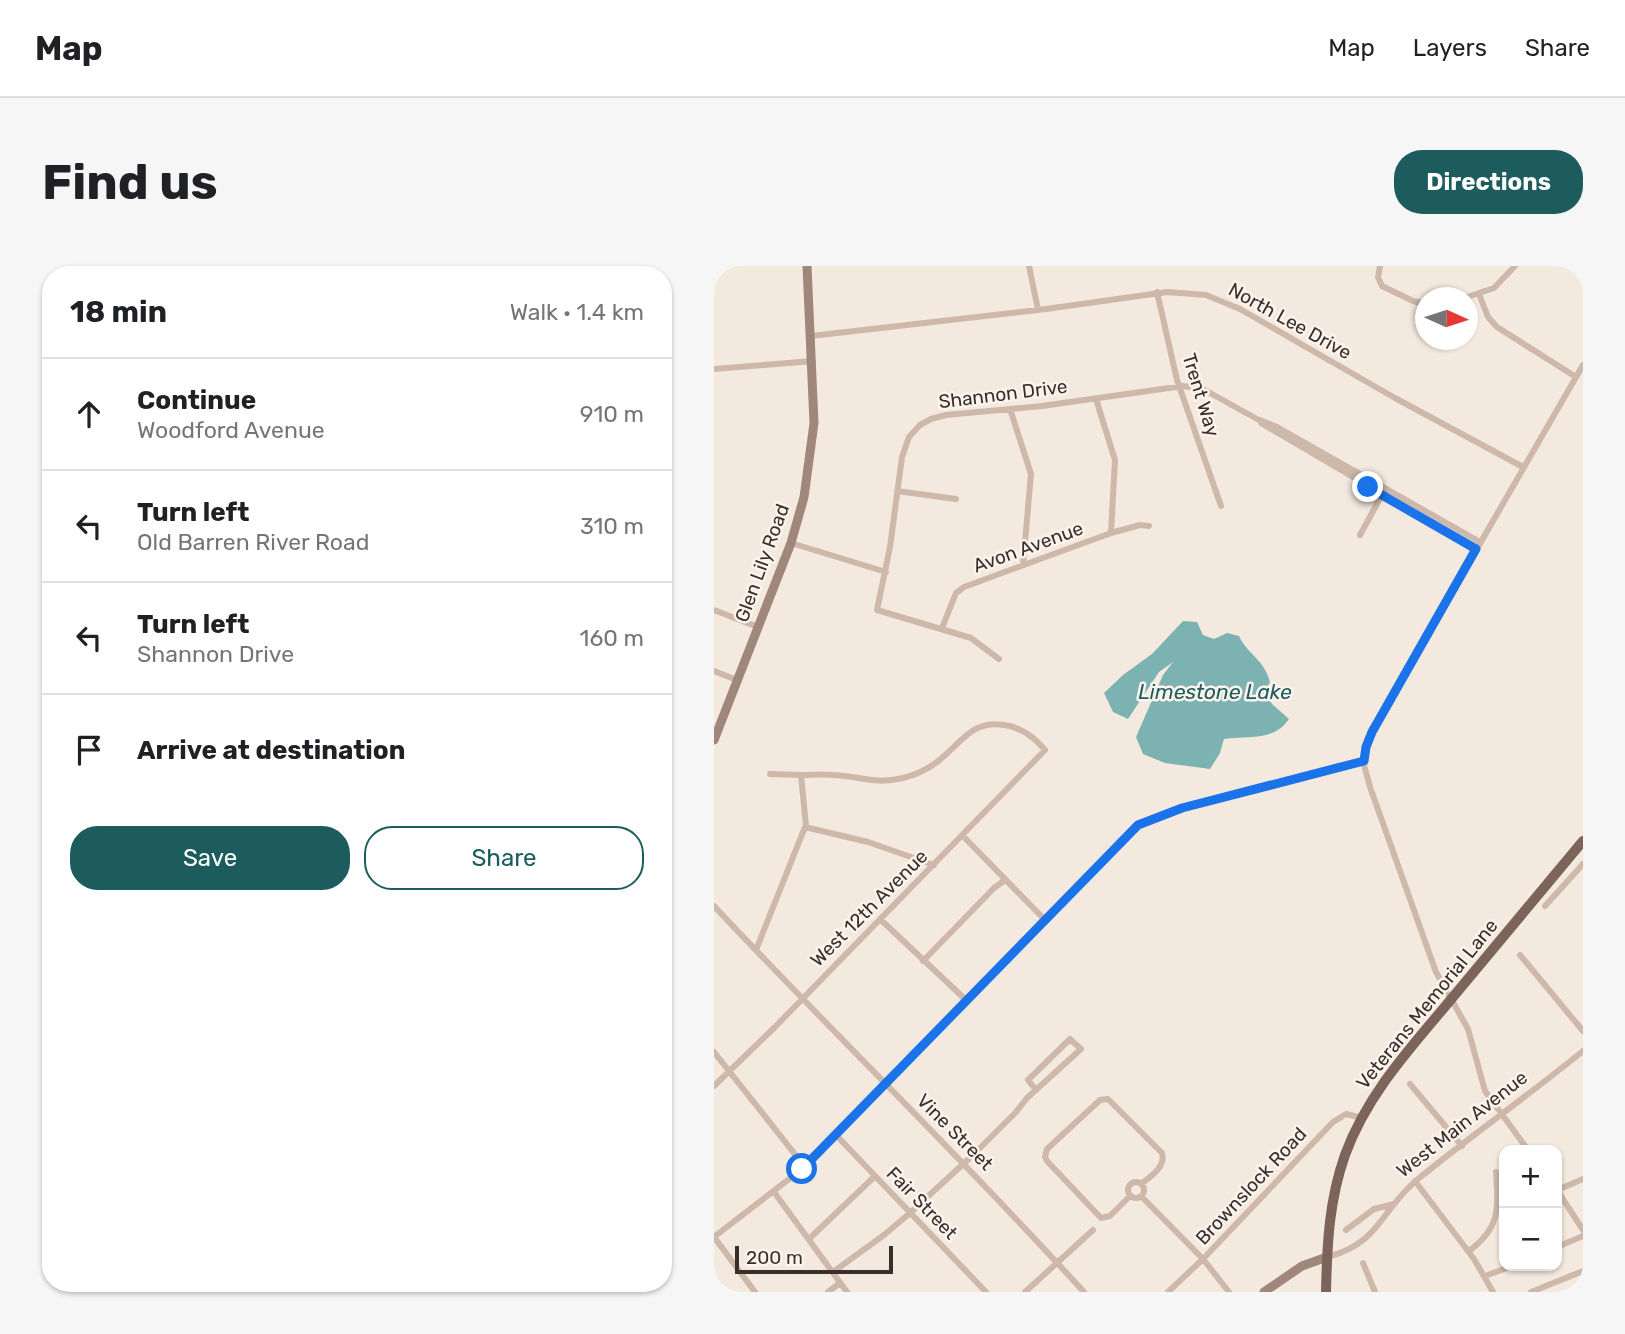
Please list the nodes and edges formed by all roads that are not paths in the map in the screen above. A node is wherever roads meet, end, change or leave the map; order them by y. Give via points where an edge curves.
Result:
1 (807, 266) edge
2 (1029, 266) edge
3 (1380, 266) edge
4 (1515, 266) edge
5 (1157, 292) junction
6 (1479, 294) joint
7 (1415, 301) edge
8 (1038, 310) junction
9 (811, 336) junction
10 (813, 361) junction
11 (1583, 365) edge
12 (714, 369) edge
13 (1576, 377) junction
14 (1179, 387) junction
15 (1096, 399) junction
16 (1010, 409) junction
17 (1523, 467) junction
18 (897, 491) junction
19 (1384, 491) junction
20 (956, 499) dead end
21 (1221, 506) dead end
22 (1149, 526) dead end
23 (1111, 533) junction
24 (1360, 536) dead end
25 (791, 543) junction
26 (1478, 545) junction
27 (1023, 565) junction
28 (886, 572) junction
29 (714, 610) edge
30 (758, 627) junction
31 (942, 628) junction
32 (999, 659) dead end
33 (714, 671) edge
34 (737, 680) junction
35 (714, 740) edge
36 (1364, 761) junction
37 (770, 774) dead end
38 (801, 775) junction
39 (806, 827) junction
40 (963, 836) junction
41 (1583, 841) edge
42 (1583, 864) edge
43 (934, 865) junction
44 (1005, 880) junction
45 (714, 906) edge
46 (1545, 906) dead end
47 (880, 919) junction
48 (1045, 920) junction
49 (756, 950) junction
50 (1520, 955) dead end
51 (923, 961) junction
52 (1451, 998) junction
53 (802, 999) junction
54 (966, 1000) junction
55 (1580, 1022) edge
56 (1583, 1031) edge
57 (1583, 1051) edge
58 (714, 1052) edge
59 (731, 1071) junction
60 (885, 1083) junction
61 (1410, 1084) dead end
62 (714, 1086) edge
63 (1036, 1090) junction
64 (1502, 1116) junction
65 (1362, 1118) junction
66 (836, 1135) junction
67 (1524, 1145) edge
68 (1462, 1146) junction
69 (965, 1163) junction
70 (805, 1167) junction
71 (1496, 1172) dead end
72 (875, 1176) junction
73 (1583, 1179) edge
74 (1415, 1181) junction
75 (1142, 1184) junction
76 (1562, 1188) edge
77 (774, 1192) junction
78 (1130, 1196) junction
79 (1141, 1196) junction
80 (1562, 1198) edge
81 (1394, 1204) junction
82 (909, 1213) junction
83 (1093, 1230) dead end
84 (1346, 1230) dead end
85 (1583, 1230) edge
86 (1583, 1236) edge
87 (714, 1237) edge
88 (809, 1239) junction
89 (1562, 1245) edge
90 (1469, 1251) junction
91 (1327, 1258) junction
92 (1203, 1259) junction
93 (1057, 1262) junction
94 (1363, 1264) dead end
95 (1499, 1271) edge
96 (1583, 1271) edge
97 (833, 1272) junction
98 (1485, 1276) junction
99 (840, 1283) junction
100 (755, 1292) edge
101 (828, 1292) edge
102 (847, 1292) edge
103 (986, 1292) edge
104 (1025, 1292) edge
105 (1084, 1292) edge
106 (1168, 1292) edge
107 (1229, 1292) edge
108 (1264, 1292) edge
109 (1326, 1292) edge
110 (1375, 1292) edge
111 (1493, 1292) edge
112 (1531, 1292) edge

1 - 9 street, Glen Lily Road
2 - 8 street
3 - 7 street via 1382,286
4 - 6 street via 1494,288
5 - 8 street, North Lee Drive
5 - 14 street, Trent Way
5 - 17 street, North Lee Drive via 1196,293 1232,304
6 - 13 street via 1497,327
8 - 9 street, North Lee Drive
9 - 10 street, Glen Lily Road
10 - 12 street
10 - 25 street, Glen Lily Road via 813,441
11 - 13 street
13 - 17 street
14 - 15 street, Shannon Drive
14 - 19 street, Shannon Drive via 1203,389
14 - 21 street, Trent Way
15 - 16 street, Shannon Drive
15 - 23 street via 1115,460
16 - 18 street, Shannon Drive via 938,416 920,425 904,448
16 - 27 street via 1031,474
17 - 26 street
18 - 20 street
18 - 28 street, Shannon Drive
19 - 24 street
19 - 26 street, Shannon Drive
22 - 23 street, Avon Avenue via 1140,524
23 - 27 street, Avon Avenue
25 - 28 street
25 - 30 street, Glen Lily Road
26 - 36 street via 1372,732
27 - 31 street, Avon Avenue via 959,590
28 - 31 street, Shannon Drive via 877,610
29 - 30 street
30 - 34 street, Glen Lily Road
31 - 32 street via 977,641
33 - 34 street
34 - 35 street, Glen Lily Road
36 - 48 street via 1145,821
36 - 52 street via 1400,875 1436,972
37 - 38 street
38 - 39 street
38 - 40 street, West 12th Avenue via 869,782 917,775 974,729 998,723 1037,740 1045,750
39 - 43 street
39 - 49 street
40 - 43 street, West 12th Avenue
40 - 44 street
41 - 52 main road, Veterans Memorial Lane
42 - 46 street
43 - 47 street, West 12th Avenue
44 - 48 street
44 - 51 street
45 - 49 street, Vine Street
47 - 51 street
47 - 53 street, West 12th Avenue
48 - 54 street
49 - 53 street, Vine Street
50 - 55 street
51 - 54 street
52 - 64 street via 1468,1029 1485,1091
52 - 65 main road, Veterans Memorial Lane via 1392,1071
53 - 59 street, West 12th Avenue
53 - 60 street, Vine Street
54 - 60 street
55 - 56 street
57 - 64 street, West Main Avenue
58 - 59 street
59 - 62 street, West 12th Avenue
59 - 70 street
60 - 66 street
60 - 69 street, Vine Street
61 - 68 street
63 - 63 street via 1081,1049 1070,1039 1028,1080
63 - 69 street
64 - 67 street
64 - 68 street, West Main Avenue
65 - 91 main road, Veterans Memorial Lane via 1337,1181
65 - 92 street, Brownslock Road via 1346,1114 1333,1122
66 - 70 street
66 - 72 street, Fair Street
68 - 74 street, West Main Avenue
69 - 82 street
69 - 93 street, Vine Street
70 - 77 street
71 - 90 street via 1496,1219 1485,1238
72 - 82 street, Fair Street
72 - 88 street
73 - 76 street
74 - 81 street, West Main Avenue
74 - 90 street
75 - 78 street via 1130,1185
75 - 78 street via 1160,1167 1162,1153 1108,1099 1100,1100 1047,1149 1047,1161 1101,1217 1110,1216
75 - 79 street
77 - 87 street
77 - 88 street
78 - 79 street
79 - 92 street
80 - 85 street
81 - 84 street via 1374,1209
81 - 91 street, West Main Avenue via 1364,1241
82 - 97 street
82 - 103 street, Fair Street
83 - 93 street
86 - 89 street
87 - 100 street
88 - 97 street
90 - 98 street
91 - 108 street, West Main Avenue via 1300,1266
91 - 109 main road, Veterans Memorial Lane
92 - 106 street, Brownslock Road
92 - 107 street
93 - 104 street
93 - 105 street, Vine Street
94 - 110 street
95 - 98 street
96 - 112 street
97 - 99 street
98 - 111 street
99 - 101 street
99 - 102 street

